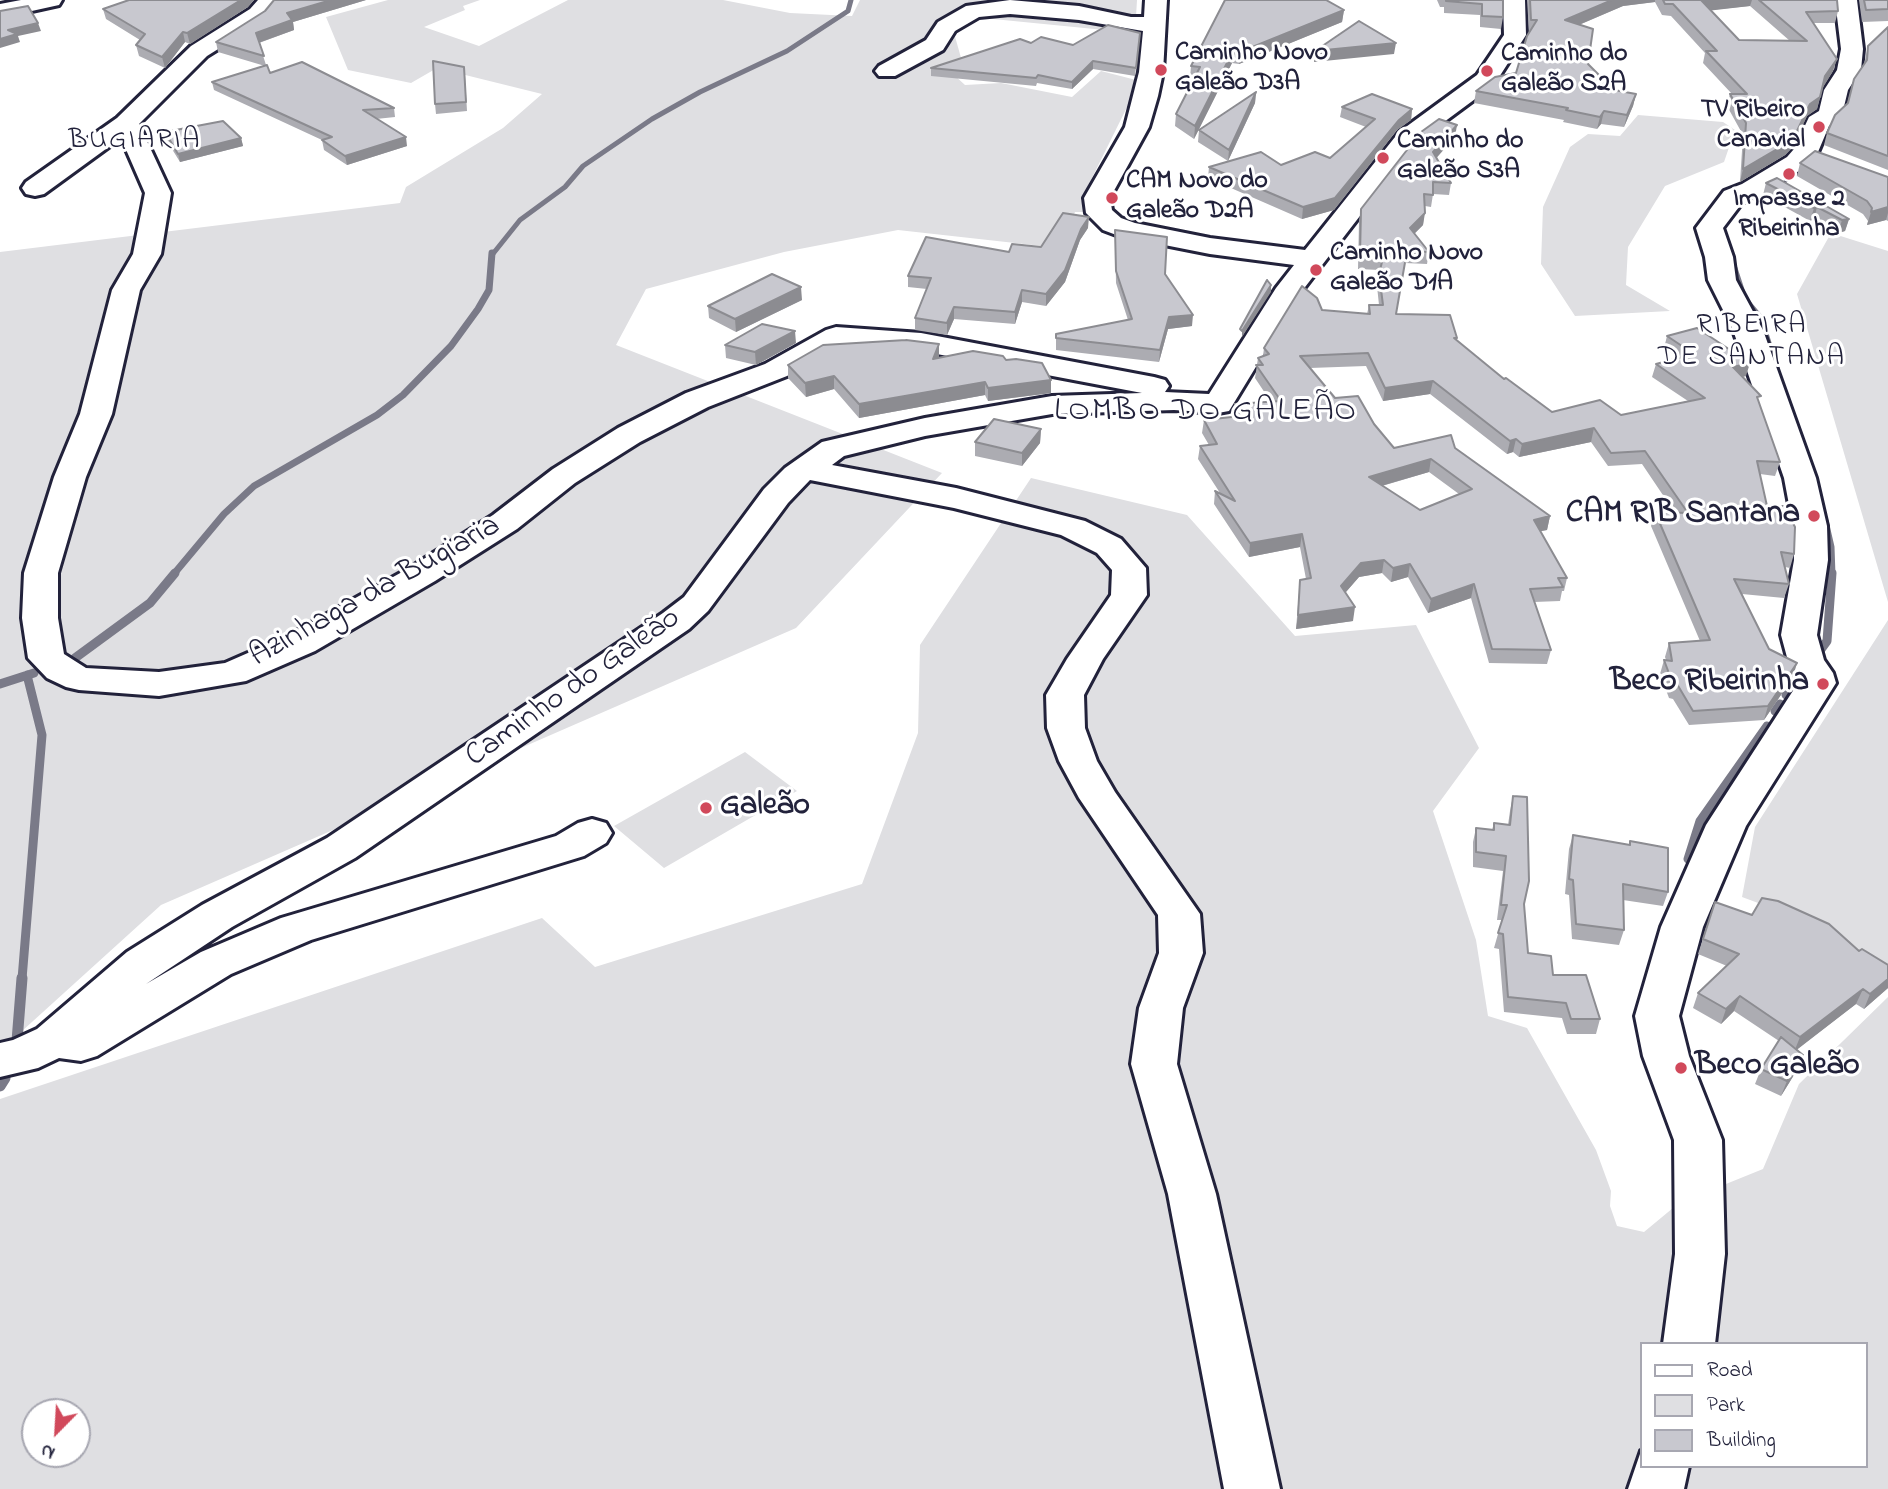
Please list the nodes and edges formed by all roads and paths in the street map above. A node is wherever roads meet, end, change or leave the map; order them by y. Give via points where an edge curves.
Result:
1 (51, 0) edge
2 (269, 0) edge
3 (1514, 0) edge
4 (1846, 0) edge
5 (0, 11) edge
6 (1155, 12) edge
7 (887, 71) dead end
8 (126, 123) junction
9 (35, 188) dead end
10 (1311, 259) junction
11 (1174, 401) junction
12 (804, 469) junction
13 (592, 833) dead end
14 (53, 1041) junction
15 (0, 1060) edge
16 (1689, 1342) edge
17 (1662, 1468) edge
18 (1252, 1489) edge
19 (1657, 1489) edge

1 - 5 street
2 - 8 street via 258,14 199,51
3 - 10 street, Caminho do Galeão via 1515,35 1486,80 1408,136
4 - 16 street via 1852,49 1849,69 1836,90 1830,115 1818,122 1816,154 1796,162 1786,183 1733,197 1709,228 1722,280 1748,330 1800,478 1810,526 1811,560 1800,635 1816,683 1726,825 1682,927 1657,1016 1666,1056 1698,1140 1700,1254
6 - 7 street via 1131,24 1079,13 1010,7 974,11 946,27 935,45
6 - 10 street via 1146,96 1137,127 1097,198 1099,213 1129,230
8 - 9 street
8 - 11 street, Azinhaga da Bugiaria via 158,193 153,232 147,254 127,290 96,414 70,477 41,573 40,618 53,664 79,679 159,684 233,673 302,643 505,522 564,476 629,435 697,400 776,370 836,336 921,342 1147,383 1174,396
10 - 11 street, Caminho do Galeão via 1218,404
11 - 12 street, Caminho do Galeão via 1052,405 984,415 833,449
12 - 14 street, Caminho do Galeão via 776,496 696,604 676,621 341,848 142,963
12 - 18 street via 956,498 1073,528 1109,546 1129,568 1129,595 1065,695 1066,728 1098,798 1179,914 1181,953 1161,1007 1154,1064 1192,1194
13 - 14 street, Caminho do Galeão via 570,846 296,929 216,963 80,1044
14 - 15 street, Caminho do Galeão via 22,1056
17 - 19 street

